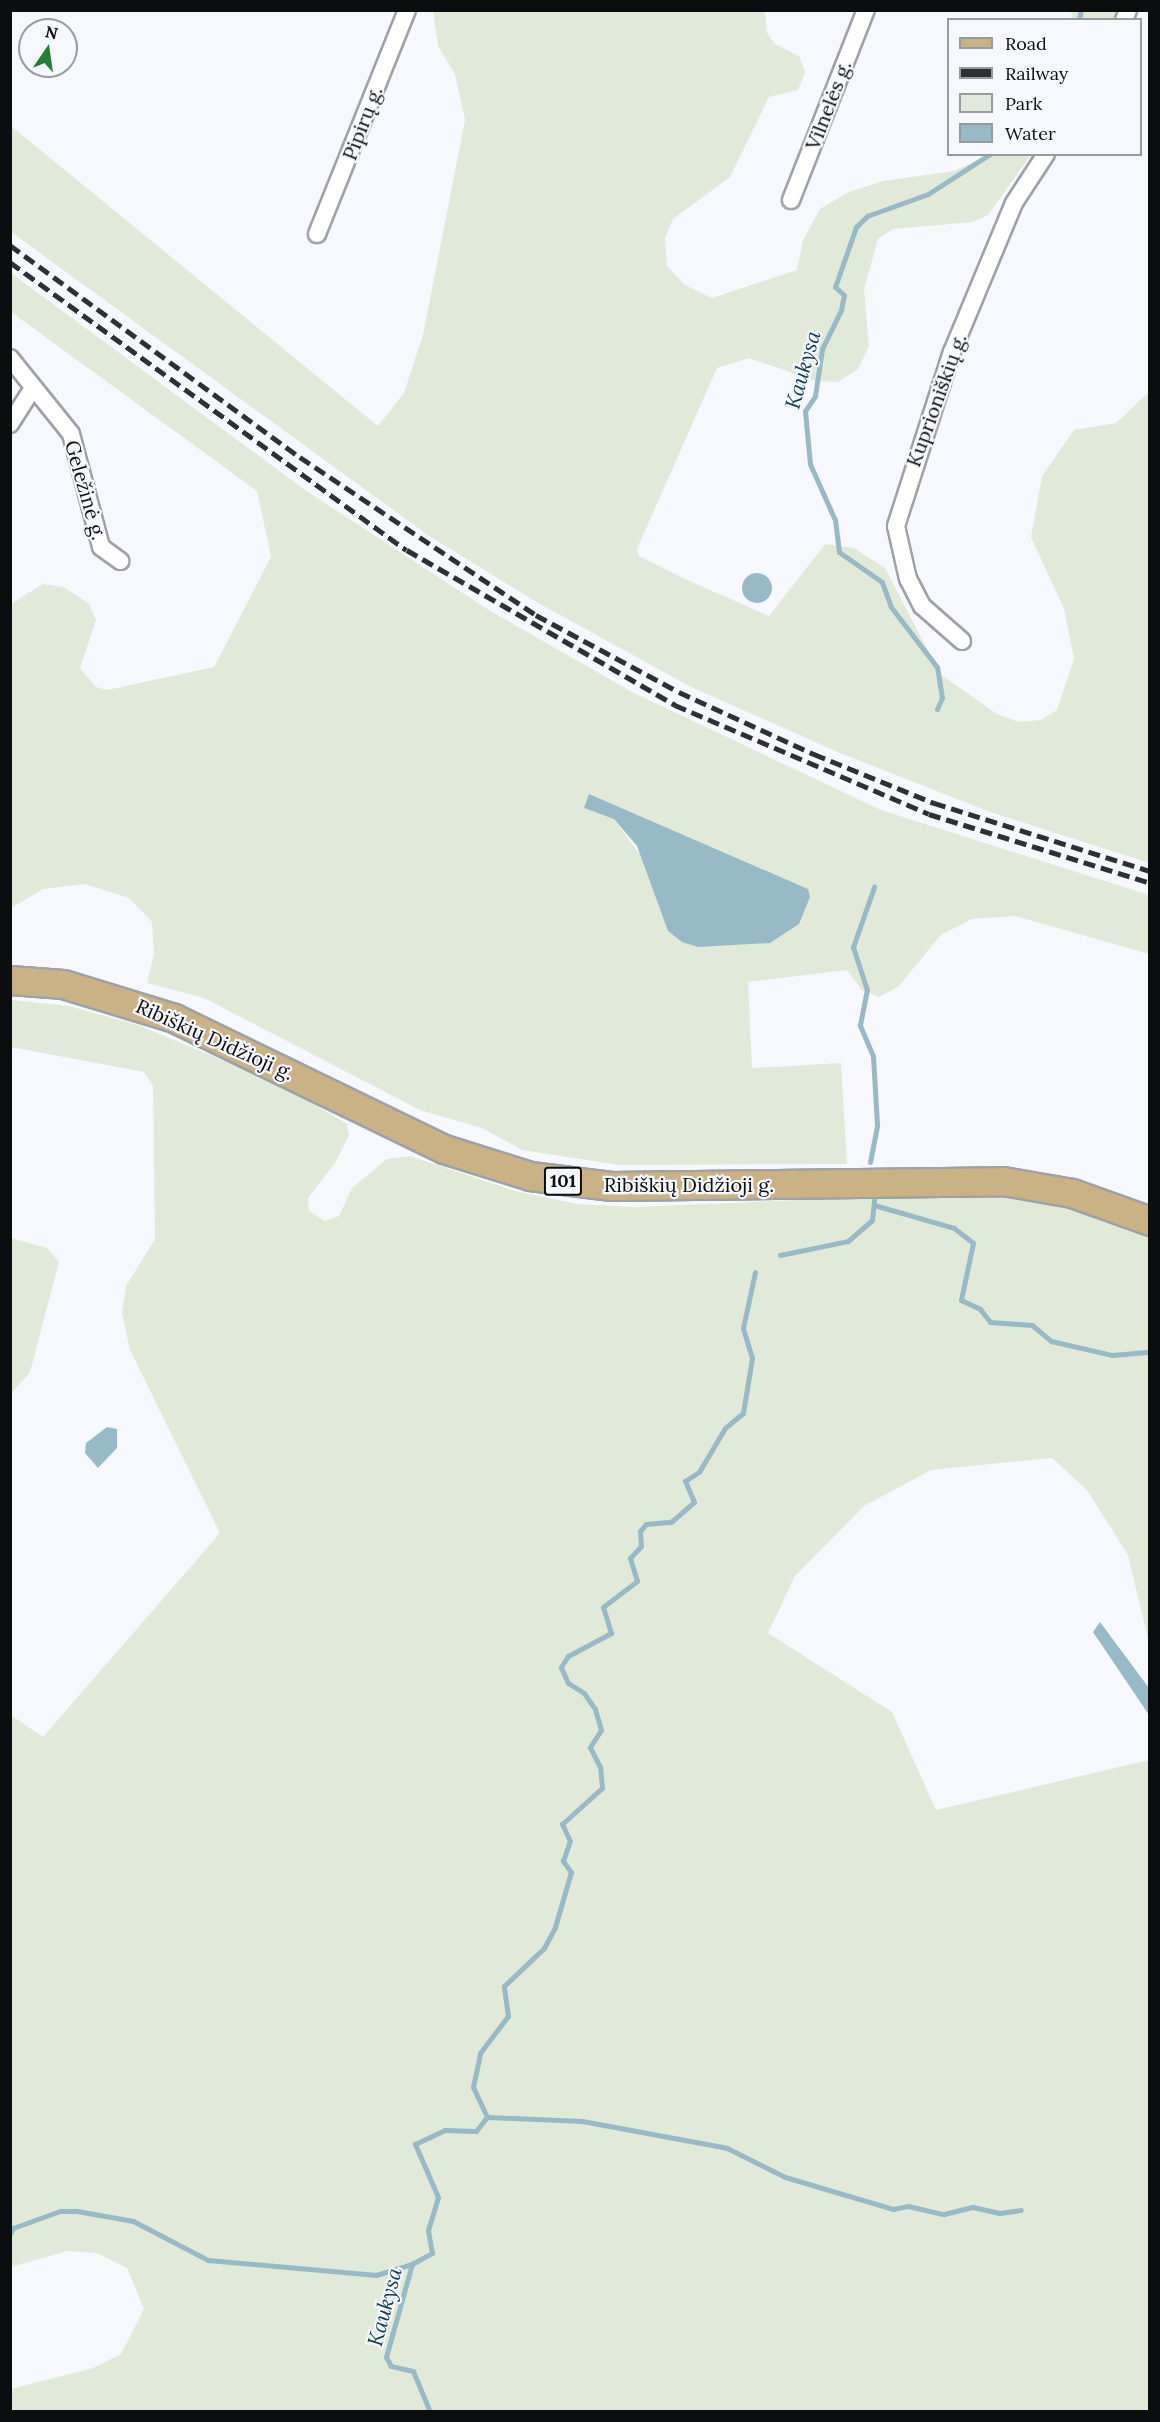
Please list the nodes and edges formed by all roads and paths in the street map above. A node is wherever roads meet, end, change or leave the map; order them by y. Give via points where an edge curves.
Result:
1 (406, 10) edge
2 (866, 10) edge
3 (1045, 156) edge
4 (791, 200) dead end
5 (317, 234) dead end
6 (10, 358) edge
7 (33, 388) junction
8 (10, 424) edge
9 (120, 561) dead end
10 (962, 641) dead end
11 (10, 981) edge
12 (1149, 1221) edge

1 - 5 street, Pipirų g.
2 - 4 street, Vilnelės g.
3 - 10 street, Kuprioniškių g. via 1014,203 952,352 896,526 908,579 922,606
6 - 7 street, Geležinė g.
7 - 8 street
7 - 9 street, Geležinė g. via 70,434 101,547
11 - 12 main road, Ribiškių Didžioji g. / 101 via 63,984 174,1018 444,1149 530,1176 611,1186 1003,1180 1072,1193

